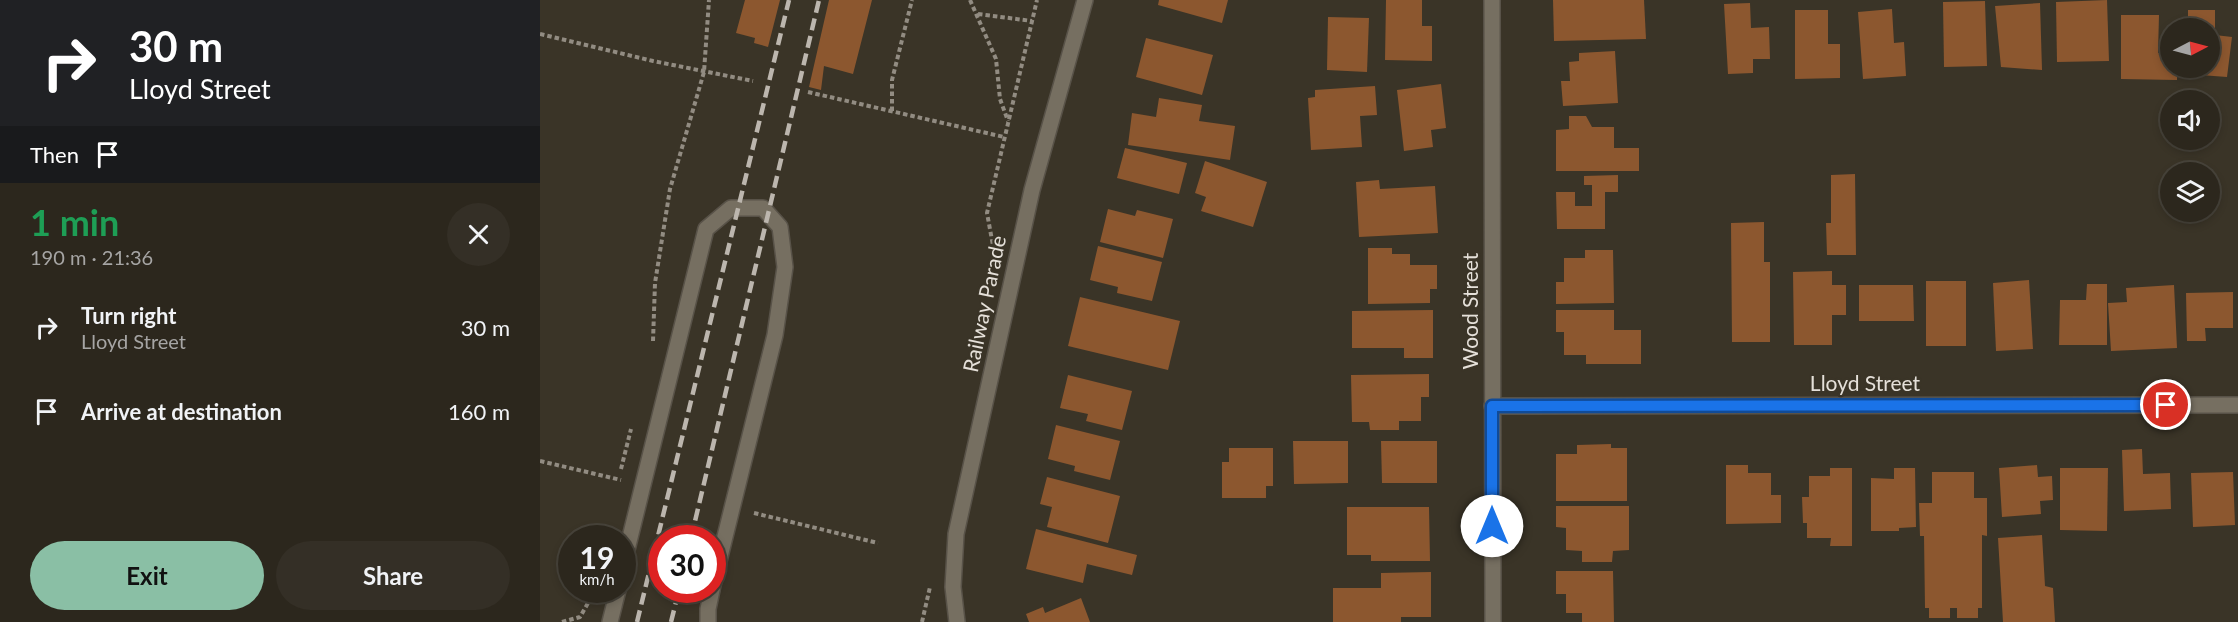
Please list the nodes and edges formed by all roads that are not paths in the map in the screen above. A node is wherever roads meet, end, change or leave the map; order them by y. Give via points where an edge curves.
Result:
1 (1085, 0) edge
2 (1492, 0) edge
3 (2238, 405) edge
4 (1492, 406) junction
5 (633, 525) edge
6 (726, 532) edge
7 (615, 603) edge
8 (709, 603) edge
9 (610, 622) edge
10 (708, 622) edge
11 (957, 622) edge
12 (1493, 622) edge

1 - 11 street, Railway Parade via 1032,190 956,534 952,563
2 - 4 street, Wood Street
3 - 4 street, Lloyd Street
4 - 12 street, Wood Street
5 - 6 street via 706,229 731,208 763,208 780,227 785,267 775,335
7 - 9 street
8 - 10 street

